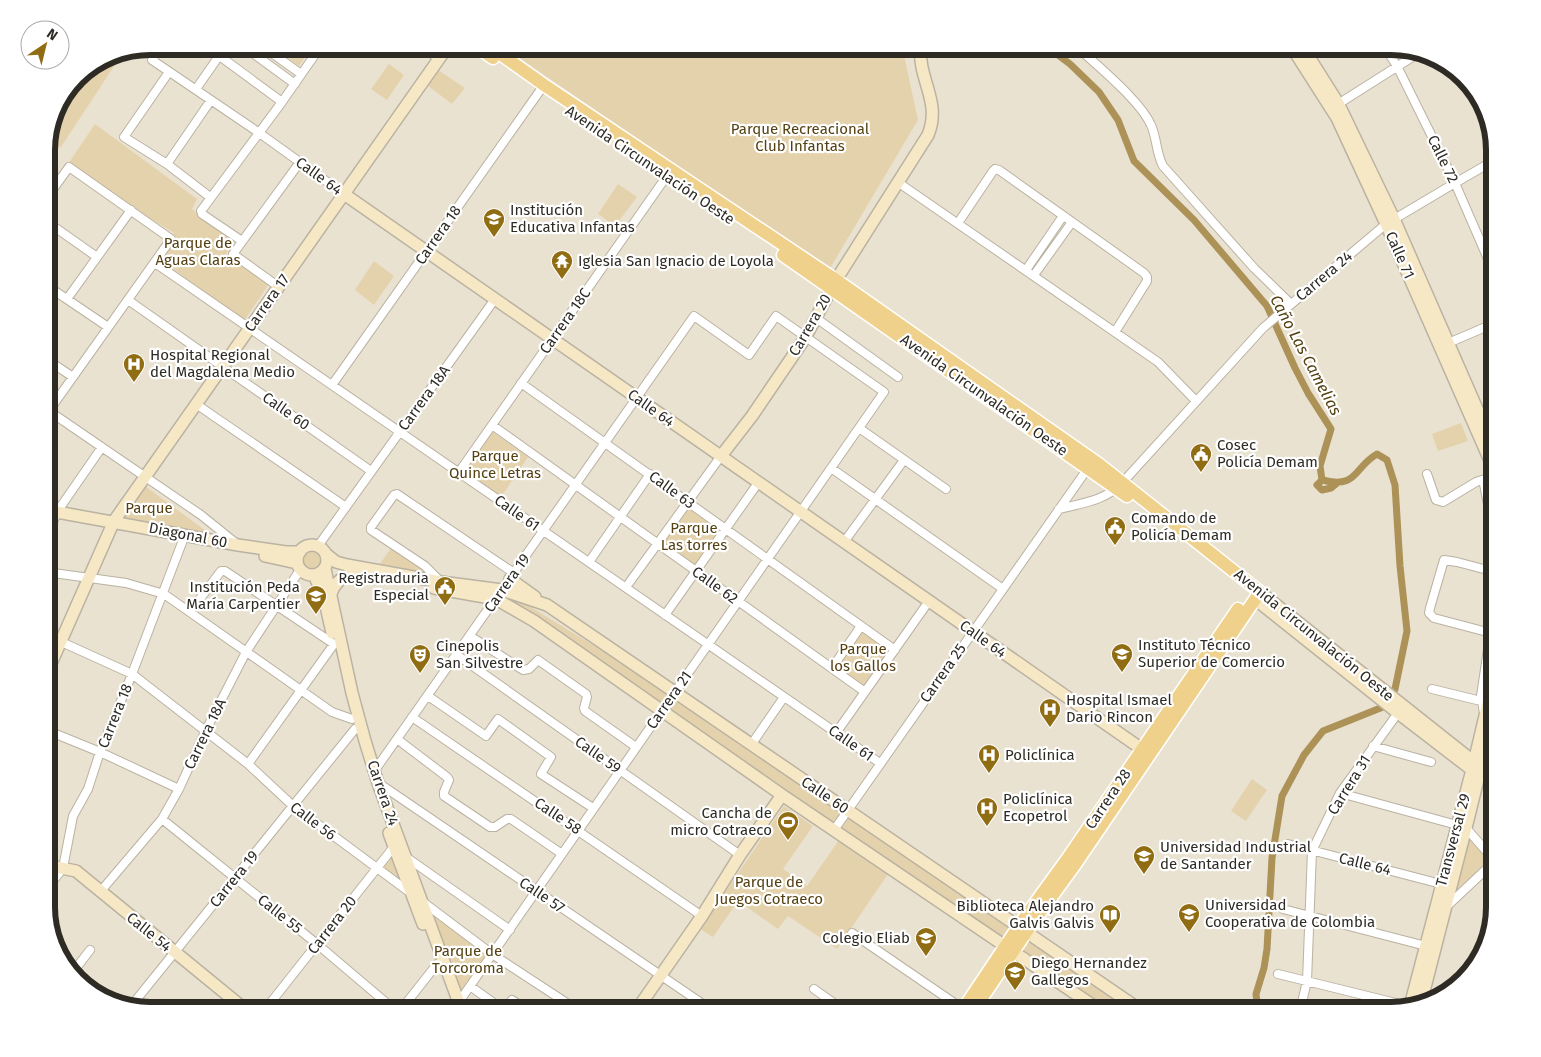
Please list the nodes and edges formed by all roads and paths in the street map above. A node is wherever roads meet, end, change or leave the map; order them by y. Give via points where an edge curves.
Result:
1 (155, 55) edge
2 (255, 55) edge
3 (275, 55) edge
4 (315, 55) edge
5 (433, 55) edge
6 (442, 55) edge
7 (490, 55) edge
8 (500, 55) edge
9 (920, 55) edge
10 (1086, 55) edge
11 (1298, 55) edge
12 (1307, 55) edge
13 (1390, 55) edge
14 (220, 56) joint
15 (1411, 57) edge
16 (439, 59) junction
17 (1397, 66) junction
18 (169, 72) junction
19 (301, 74) junction
20 (295, 84) junction
21 (542, 88) junction
22 (196, 89) junction
23 (211, 100) junction
24 (282, 102) junction
25 (1335, 106) junction
26 (258, 132) junction
27 (300, 162) junction
28 (167, 164) junction
29 (1486, 165) edge
30 (669, 173) junction
31 (1454, 182) junction
32 (898, 183) junction
33 (55, 186) edge
34 (344, 194) junction
35 (210, 197) junction
36 (130, 210) junction
37 (1063, 216) junction
38 (1390, 221) junction
39 (1072, 222) junction
40 (958, 223) junction
41 (55, 227) edge
42 (242, 241) junction
43 (427, 252) junction
44 (1486, 255) edge
45 (97, 257) junction
46 (154, 263) junction
47 (1026, 270) junction
48 (1034, 275) junction
49 (834, 284) junction
50 (278, 287) junction
51 (55, 291) edge
52 (67, 299) junction
53 (495, 299) junction
54 (128, 300) junction
55 (1290, 303) junction
56 (816, 318) junction
57 (108, 327) junction
58 (250, 328) junction
59 (1486, 328) edge
60 (1115, 332) junction
61 (805, 338) junction
62 (552, 339) junction
63 (1444, 345) junction
64 (55, 365) edge
65 (223, 366) junction
66 (73, 377) junction
67 (898, 377) dead end
68 (521, 383) junction
69 (332, 385) junction
70 (638, 399) junction
71 (1196, 401) junction
72 (55, 403) edge
73 (196, 404) junction
74 (55, 417) edge
75 (492, 425) junction
76 (859, 428) junction
77 (1486, 431) edge
78 (400, 432) junction
79 (606, 444) junction
80 (102, 447) junction
81 (1486, 455) edge
82 (721, 456) junction
83 (904, 460) junction
84 (831, 468) junction
85 (1088, 468) junction
86 (371, 472) junction
87 (458, 472) junction
88 (1486, 473) edge
89 (650, 474) junction
90 (1427, 474) dead end
91 (145, 477) junction
92 (1486, 479) edge
93 (758, 483) junction
94 (577, 485) junction
95 (1120, 485) junction
96 (946, 489) dead end
97 (1486, 494) edge
98 (876, 499) junction
99 (688, 501) junction
100 (55, 507) edge
101 (346, 507) junction
102 (1058, 509) junction
103 (800, 512) junction
104 (55, 514) edge
105 (620, 516) junction
106 (112, 525) junction
107 (216, 526) junction
108 (727, 529) junction
109 (544, 531) junction
110 (211, 539) junction
111 (183, 540) junction
112 (844, 542) junction
113 (657, 544) junction
114 (238, 545) junction
115 (768, 558) junction
116 (324, 559) junction
117 (299, 561) junction
118 (589, 562) junction
119 (425, 566) junction
120 (1486, 570) edge
121 (697, 572) junction
122 (55, 573) edge
123 (352, 573) junction
124 (314, 576) junction
125 (512, 576) junction
126 (89, 577) junction
127 (418, 577) junction
128 (441, 582) junction
129 (629, 583) dead end
130 (1003, 589) junction
131 (1255, 593) junction
132 (164, 594) junction
133 (331, 594) junction
134 (499, 595) junction
135 (929, 601) junction
136 (738, 602) junction
137 (547, 605) junction
138 (277, 606) junction
139 (190, 612) junction
140 (665, 615) junction
141 (861, 626) junction
142 (972, 632) junction
143 (1486, 632) edge
144 (470, 636) junction
145 (55, 640) edge
146 (61, 642) junction
147 (334, 644) junction
148 (708, 644) junction
149 (895, 650) junction
150 (246, 652) junction
151 (55, 655) edge
152 (457, 655) junction
153 (1486, 667) edge
154 (832, 668) junction
155 (132, 674) junction
156 (1432, 689) dead end
157 (300, 690) junction
158 (674, 692) junction
159 (865, 692) junction
160 (428, 696) junction
161 (784, 697) junction
162 (1481, 701) junction
163 (1486, 707) edge
164 (662, 710) junction
165 (1398, 713) junction
166 (412, 717) junction
167 (1486, 721) edge
168 (353, 724) junction
169 (206, 730) junction
170 (1486, 730) edge
171 (836, 733) junction
172 (55, 734) edge
173 (1479, 738) junction
174 (397, 739) junction
175 (751, 745) junction
176 (1373, 746) junction
177 (1454, 746) junction
178 (636, 747) junction
179 (100, 752) junction
180 (1146, 752) junction
181 (1431, 762) dead end
182 (880, 763) junction
183 (248, 764) junction
184 (1486, 766) edge
185 (1477, 769) junction
186 (620, 770) junction
187 (374, 777) junction
188 (179, 789) junction
189 (1340, 793) junction
190 (782, 795) junction
191 (292, 806) junction
192 (594, 808) junction
193 (847, 810) junction
194 (162, 819) junction
195 (1462, 827) junction
196 (578, 830) junction
197 (834, 830) junction
198 (397, 843) junction
199 (1288, 844) dead end
200 (1312, 851) junction
201 (1486, 852) edge
202 (562, 854) junction
203 (740, 855) junction
204 (406, 857) junction
205 (55, 867) edge
206 (63, 868) junction
207 (377, 868) junction
208 (1486, 869) edge
209 (236, 877) junction
210 (55, 878) edge
211 (1442, 884) junction
212 (536, 891) junction
213 (100, 892) junction
214 (412, 894) junction
215 (423, 903) junction
216 (1444, 908) junction
217 (1283, 909) dead end
218 (702, 916) junction
219 (1309, 916) junction
220 (1023, 928) junction
221 (510, 930) junction
222 (852, 933) dead end
223 (317, 944) junction
224 (1426, 946) junction
225 (1010, 949) junction
226 (90, 950) dead end
227 (174, 952) junction
228 (492, 954) junction
229 (437, 964) junction
230 (77, 967) edge
231 (1278, 974) dead end
232 (660, 975) junction
233 (1307, 981) junction
234 (470, 986) junction
235 (814, 989) dead end
236 (1425, 996) edge
237 (1411, 1000) edge
238 (135, 1001) edge
239 (236, 1002) edge
240 (271, 1002) edge
241 (385, 1002) edge
242 (407, 1002) edge
243 (455, 1002) edge
244 (456, 1002) edge
245 (461, 1002) edge
246 (492, 1002) edge
247 (565, 1002) edge
248 (642, 1002) edge
249 (699, 1002) edge
250 (832, 1002) edge
251 (954, 1002) edge
252 (972, 1002) edge
253 (1087, 1002) edge
254 (1129, 1002) edge
255 (1302, 1002) edge
256 (1392, 1002) edge

1 - 18 street, Calle 64 via 152,60
2 - 20 street
3 - 19 street
4 - 19 street
5 - 16 street
6 - 16 street, Carrera 17
7 - 21 main road, Avenida Circunvalación Oeste
8 - 21 main road, Avenida Circunvalación Oeste
9 - 32 street, Carrera 20 via 933,123
10 - 55 street via 1144,113 1152,126 1163,166 1254,268
11 - 25 street, Calle 71
12 - 25 street, Calle 71
13 - 17 street, Calle 72
14 - 22 street
14 - 24 street
15 - 17 street
16 - 34 street, Carrera 17
17 - 25 street
17 - 31 street, Calle 72
18 - 22 street, Calle 64
18 - 28 street via 124,136
19 - 20 street
20 - 24 street
21 - 30 main road, Avenida Circunvalación Oeste
21 - 43 street, Carrera 18
22 - 23 street, Calle 64
23 - 26 street, Calle 64
23 - 28 street
24 - 26 street
25 - 38 street, Calle 71
26 - 27 street, Calle 64
26 - 35 street
27 - 34 street, Calle 64
27 - 42 street
28 - 35 street
29 - 31 street, Carrera 24
30 - 49 main road, Avenida Circunvalación Oeste
30 - 62 street, Carrera 18C
31 - 38 street, Carrera 24
31 - 44 street, Calle 72
32 - 40 street
32 - 49 street, Carrera 20
33 - 36 street via 69,167
34 - 43 street, Calle 64
34 - 50 street, Carrera 17
35 - 42 street via 201,210 202,214
36 - 45 street
36 - 46 street via 171,239
37 - 39 street
37 - 40 street via 995,169
37 - 47 street
38 - 55 street, Carrera 24
38 - 63 street, Calle 71
39 - 48 street
39 - 60 street via 1147,277
40 - 47 street
41 - 45 street
42 - 50 street via 233,254
43 - 53 street, Calle 64
43 - 69 street, Carrera 18
45 - 52 street
46 - 54 street
46 - 58 street, Calle 61
47 - 48 street
48 - 60 street
49 - 56 street, Carrera 20
49 - 85 main road, Avenida Circunvalación Oeste
49 - 95 main road, Avenida Circunvalación Oeste
50 - 58 street, Carrera 17
51 - 52 street
52 - 57 street
53 - 62 street, Calle 64
53 - 78 street, Carrera 18A
54 - 57 street
54 - 65 street, Calle 60
55 - 71 street, Carrera 24
56 - 61 street, Carrera 20
56 - 67 street
57 - 66 street
58 - 65 street, Carrera 17
58 - 69 street, Calle 61
59 - 63 street
60 - 71 street via 1158,362
61 - 70 street, Carrera 19 via 776,316 749,355 694,316
61 - 76 street, Carrera 21 via 884,392
61 - 82 street, Carrera 20
62 - 68 street, Carrera 18C
62 - 70 street, Calle 64
63 - 77 street, Calle 71
63 - 81 street, Calle 71
64 - 66 street
65 - 73 street, Carrera 17
65 - 86 street, Calle 60
66 - 72 street
68 - 75 street, Carrera 18C
68 - 79 street, Calle 63
69 - 78 street, Calle 61
70 - 79 street, Carrera 19
70 - 82 street, Calle 64
71 - 95 street, Carrera 24
73 - 91 street, Carrera 17
73 - 101 street
74 - 80 street
75 - 87 street, Carrera 18C
75 - 94 street, Calle 62
76 - 83 street
76 - 84 street, Carrera 21
78 - 86 street, Carrera 18A
78 - 87 street, Calle 61
79 - 89 street, Calle 63
79 - 94 street, Carrera 19
80 - 91 street
80 - 100 street
82 - 93 street, Calle 64
82 - 99 street, Carrera 20
83 - 96 street
83 - 98 street
84 - 98 street
84 - 103 street, Carrera 21
85 - 95 main road, Avenida Circunvalación Oeste
85 - 102 street, Carrera 25
86 - 101 street, Carrera 18A
87 - 109 street, Calle 61
88 - 90 street via 1443,502 1436,500
89 - 99 street, Calle 63
89 - 105 street
91 - 106 street, Carrera 17
91 - 107 street
92 - 97 street
93 - 103 street, Calle 64
93 - 108 street
94 - 105 street, Calle 62
94 - 109 street, Carrera 19
95 - 102 street, Carrera 24 via 1102,498
95 - 131 main road, Avenida Circunvalación Oeste
98 - 112 street
98 - 130 street
99 - 108 street, Calle 63
99 - 113 street, Carrera 20
101 - 116 street, Carrera 18A
102 - 130 street, Carrera 25
103 - 112 street, Calle 64
103 - 115 street, Carrera 21
104 - 106 street, Diagonal 60
105 - 113 street, Calle 62
105 - 118 street
106 - 110 street, Diagonal 60
106 - 111 street, Diagonal 60
106 - 126 street, Carrera 17
107 - 110 street
107 - 114 street
108 - 115 street, Calle 63
108 - 121 street
109 - 118 street, Calle 61
109 - 125 street, Carrera 19
110 - 114 street, Diagonal 60
111 - 117 street, Diagonal 60
111 - 132 street, Carrera 18
112 - 135 street, Calle 64
113 - 121 street, Calle 62
113 - 129 street, Carrera 20
114 - 117 street, Diagonal 60 via 286,552
115 - 136 street, Carrera 21
115 - 141 street, Calle 63
116 - 117 street via 306,547
116 - 123 street
116 - 124 street
116 - 127 street
116 - 133 street, Carrera 24
117 - 124 street via 308,575
117 - 138 street, Carrera 18A
118 - 140 street, Calle 61
119 - 125 street via 371,530 394,495 397,494
119 - 127 street
119 - 128 street
120 - 143 street via 1444,560 1429,613 1434,618
121 - 136 street, Calle 62
121 - 140 street
122 - 126 street
123 - 133 street via 341,579
123 - 134 street
124 - 147 street, Carrera 24 via 324,598
125 - 134 street, Carrera 19
125 - 137 street
126 - 132 street
126 - 146 street, Carrera 17
127 - 128 street
128 - 134 street
130 - 142 street, Carrera 25
131 - 165 street, Avenida Circunvalación Oeste
131 - 177 street, Avenida Circunvalación Oeste
131 - 180 main road, Carrera 28
132 - 139 street
132 - 155 street, Carrera 18
133 - 187 street, Carrera 24
134 - 137 street, Calle 60
134 - 144 street, Carrera 19
134 - 164 street, Calle 60
135 - 142 street, Calle 64
135 - 149 street
136 - 148 street, Carrera 21
136 - 154 street, Calle 62
137 - 158 street, Calle 60
138 - 139 street via 225,570
138 - 147 street
138 - 150 street, Carrera 18A
139 - 150 street
140 - 148 street, Calle 61
141 - 149 street, Calle 63
141 - 154 street
142 - 180 street, Calle 64
142 - 182 street, Carrera 25
144 - 152 street, Carrera 19
144 - 178 street via 523,670 538,660 586,694 586,711
145 - 146 street, Calle 56
146 - 151 street, Carrera 17
146 - 155 street, Calle 56
147 - 157 street
147 - 168 street, Carrera 24
148 - 158 street, Carrera 21
148 - 161 street, Calle 61
149 - 159 street
150 - 157 street
150 - 169 street, Carrera 18A
152 - 160 street, Carrera 19
152 - 186 street, Calle 59
153 - 162 street
154 - 159 street, Calle 62
155 - 169 street, Calle 56
155 - 179 street, Carrera 18
156 - 162 street
157 - 168 street
157 - 183 street
158 - 164 street, Carrera 21
158 - 175 street, Calle 60
159 - 171 street
160 - 166 street, Carrera 19
160 - 192 street via 486,736 498,719 551,757 541,774
161 - 171 street, Calle 61
161 - 175 street
162 - 163 street
164 - 178 street, Carrera 21
164 - 190 street, Calle 60
165 - 176 street, Carrera 31
165 - 185 street, Avenida Circunvalación Oeste
166 - 174 street, Carrera 19
166 - 196 street, Calle 58
167 - 173 street, Transversal 29
168 - 187 street, Carrera 24
168 - 191 street, Carrera 19
169 - 183 street, Calle 56
169 - 188 street, Carrera 18A
170 - 185 street, Transversal 29
171 - 182 street, Calle 61
172 - 179 street
173 - 177 street via 1470,744
173 - 185 street, Transversal 29
174 - 187 street, Carrera 19
174 - 202 street via 447,776 449,780 444,796 490,827 511,819
175 - 193 street, Calle 60
176 - 181 street
176 - 189 street, Carrera 31
177 - 185 street, Avenida Circunvalación Oeste
178 - 186 street, Carrera 21
179 - 188 street
179 - 206 street, Carrera 18 via 88,789 73,816
180 - 220 main road, Carrera 28 via 1076,863
182 - 193 street, Carrera 25
183 - 191 street, Calle 56
184 - 185 street
185 - 195 street, Transversal 29
186 - 192 street, Carrera 21
186 - 203 street, Calle 59
187 - 198 street, Carrera 24
187 - 212 street, Calle 57
188 - 194 street, Carrera 18A
189 - 195 street
189 - 200 street, Carrera 31
190 - 197 street, Calle 60
190 - 203 street
191 - 207 street, Calle 56
191 - 209 street, Carrera 19
192 - 196 street, Carrera 21
193 - 197 street, Carrera 25
193 - 220 street, Calle 60
194 - 209 street, Calle 55
194 - 213 street, Carrera 18A
195 - 201 street
195 - 211 street, Transversal 29
195 - 216 street, Transversal 29
196 - 202 street, Carrera 21
196 - 218 street, Calle 58
197 - 225 street, Calle 60
198 - 204 street, Carrera 24
198 - 207 street, Carrera 20
198 - 214 street, Carrera 24
199 - 200 street, Calle 64
200 - 211 street, Calle 64
200 - 219 street, Carrera 31
202 - 212 street, Carrera 21
203 - 218 street
204 - 215 street, Carrera 24
204 - 221 street
205 - 206 street, Calle 54
206 - 210 street, Carrera 18
206 - 213 street, Calle 54 via 76,871
207 - 214 street, Calle 56
207 - 223 street, Carrera 20
208 - 216 street
209 - 223 street, Calle 55
209 - 227 street, Carrera 19
211 - 224 street, Transversal 29
212 - 221 street, Carrera 21
212 - 232 street, Calle 57
213 - 227 street, Calle 54
214 - 215 street, Calle 56
214 - 229 street, Carrera 24
215 - 228 street, Calle 56
215 - 244 street, Carrera 24
216 - 236 street, Transversal 29
217 - 219 street
218 - 232 street
219 - 224 street
219 - 233 street, Carrera 31
220 - 225 main road, Carrera 28
220 - 254 street, Calle 60
221 - 228 street, Carrera 21
222 - 251 street
223 - 240 street, Carrera 20
223 - 241 street, Calle 55
224 - 237 street, Transversal 29
225 - 252 main road, Carrera 28
225 - 253 street, Calle 60
226 - 230 street
227 - 238 street, Carrera 19
227 - 239 street, Calle 54
228 - 234 street, Carrera 21
228 - 247 street, Calle 56
229 - 242 street
229 - 243 street, Carrera 24
231 - 233 street
232 - 248 street
232 - 249 street, Calle 57
233 - 255 street, Carrera 31
233 - 256 street
234 - 245 street, Carrera 21
234 - 246 street
235 - 250 street

